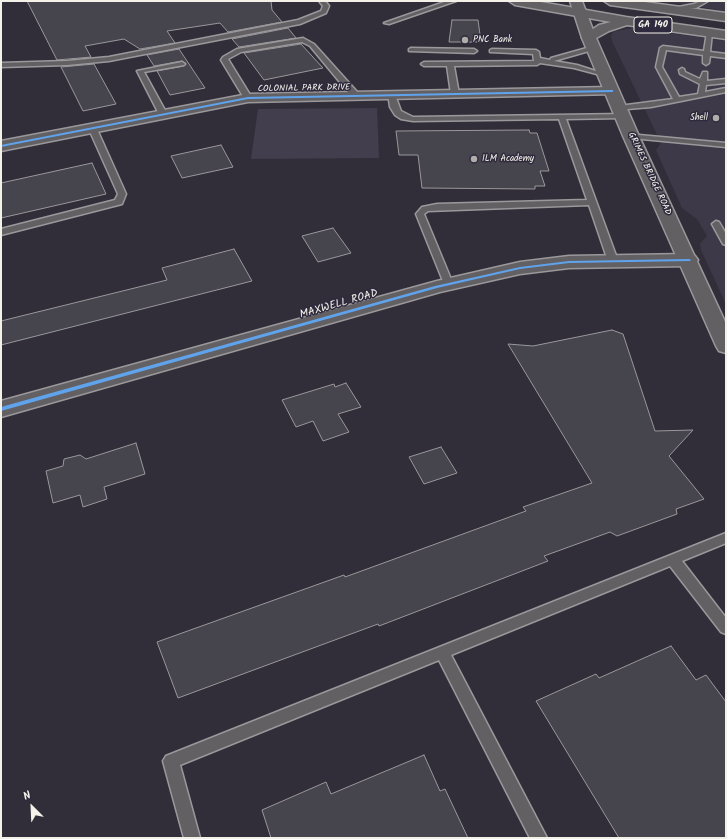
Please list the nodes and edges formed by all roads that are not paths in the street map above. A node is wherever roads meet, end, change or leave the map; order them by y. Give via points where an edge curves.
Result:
1 (322, 1) edge
2 (453, 1) edge
3 (515, 1) edge
4 (610, 1) edge
5 (705, 1) edge
6 (578, 7) edge
7 (667, 9) junction
8 (726, 17) edge
9 (626, 21) junction
10 (387, 23) dead end
11 (709, 33) junction
12 (726, 35) edge
13 (591, 43) junction
14 (411, 50) dead end
15 (474, 51) dead end
16 (492, 51) dead end
17 (686, 51) junction
18 (707, 53) junction
19 (726, 56) edge
20 (537, 60) junction
21 (549, 60) junction
22 (684, 60) dead end
23 (706, 63) dead end
24 (182, 64) dead end
25 (424, 64) dead end
26 (450, 64) junction
27 (1, 65) edge
28 (682, 70) dead end
29 (705, 73) dead end
30 (606, 76) junction
31 (726, 81) edge
32 (704, 83) junction
33 (726, 90) edge
34 (612, 91) junction
35 (455, 94) junction
36 (391, 95) junction
37 (701, 95) junction
38 (356, 96) junction
39 (248, 98) junction
40 (677, 100) junction
41 (621, 112) junction
42 (163, 114) junction
43 (562, 118) junction
44 (92, 127) junction
45 (631, 136) junction
46 (726, 145) edge
47 (1, 146) edge
48 (592, 202) junction
49 (716, 224) dead end
50 (1, 232) edge
51 (726, 242) edge
52 (689, 260) junction
53 (613, 261) junction
54 (448, 284) junction
55 (726, 346) edge
56 (1, 409) edge
57 (726, 538) edge
58 (673, 560) junction
59 (726, 628) edge
60 (442, 652) junction
61 (192, 838) edge
62 (539, 838) edge

1 - 27 lane via 326,6 324,12 300,22 109,60 67,64
2 - 10 lane
3 - 6 street, GA 140
4 - 7 street, GA 140
5 - 7 lane via 696,6
6 - 9 street, GA 140
6 - 13 street, GRIMES BRIDGE ROAD
7 - 8 street, GA 140
9 - 11 street, GA 140
9 - 13 street via 605,27
11 - 12 street, GA 140
11 - 18 lane
13 - 21 lane
13 - 30 street, GRIMES BRIDGE ROAD
14 - 15 lane
16 - 20 lane via 536,52
17 - 18 lane
17 - 22 lane
17 - 40 lane via 663,48 658,67
18 - 19 lane
18 - 23 lane
20 - 21 lane
20 - 26 lane via 538,63
21 - 30 lane
24 - 42 lane via 140,72
25 - 26 lane
26 - 35 lane
28 - 32 lane via 682,73
29 - 32 lane
30 - 34 street, GRIMES BRIDGE ROAD
31 - 32 lane
32 - 37 lane
33 - 37 lane
34 - 35 street, COLONIAL PARK DRIVE
34 - 41 street, GRIMES BRIDGE ROAD
35 - 36 street, COLONIAL PARK DRIVE
36 - 38 street, COLONIAL PARK DRIVE
36 - 43 lane via 394,107 404,118
37 - 40 lane
38 - 39 street, COLONIAL PARK DRIVE
38 - 39 lane via 312,45 303,40 239,50 225,58
39 - 42 street, COLONIAL PARK DRIVE
40 - 41 lane
41 - 43 lane
41 - 45 street, GRIMES BRIDGE ROAD
42 - 44 street, COLONIAL PARK DRIVE
43 - 48 lane
44 - 47 street, COLONIAL PARK DRIVE
44 - 50 lane via 122,194 119,202
45 - 46 lane
45 - 52 street, GRIMES BRIDGE ROAD
48 - 53 lane
48 - 54 lane via 425,209 420,214
49 - 51 lane
52 - 53 street, MAXWELL ROAD
52 - 55 street, GRIMES BRIDGE ROAD
53 - 54 street, MAXWELL ROAD via 568,262 520,268
54 - 56 street, MAXWELL ROAD
57 - 58 lane
58 - 59 lane
58 - 60 lane
60 - 61 lane via 171,761
60 - 62 lane

